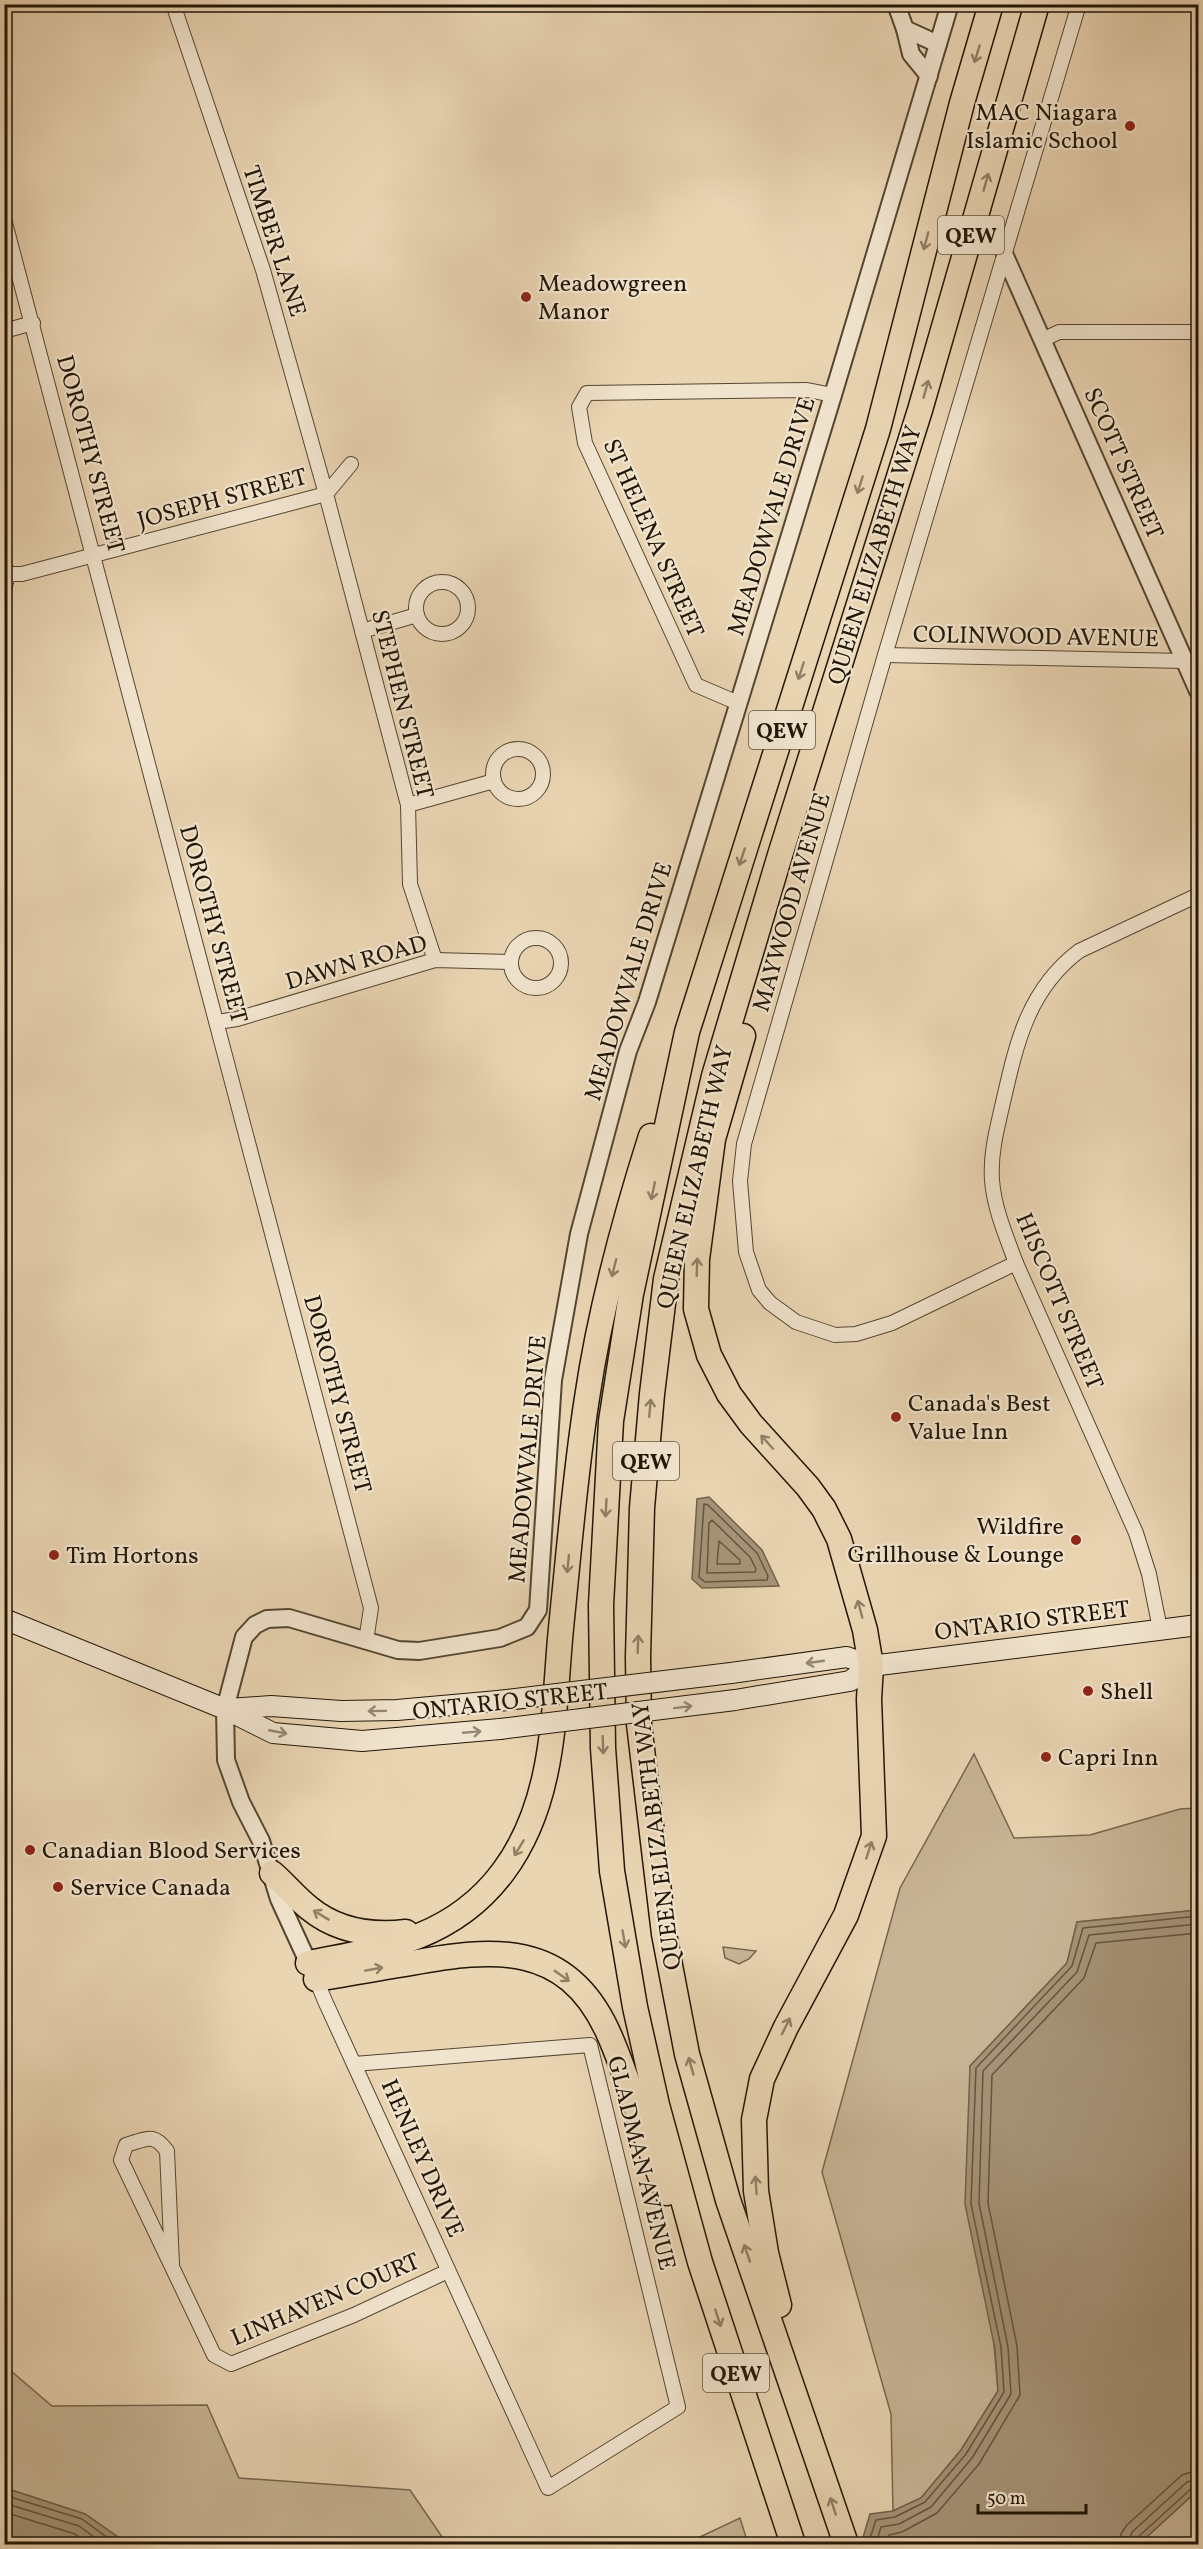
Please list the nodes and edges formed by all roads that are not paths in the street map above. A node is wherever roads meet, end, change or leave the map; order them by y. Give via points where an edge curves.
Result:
1 (173, 4) edge
2 (896, 4) edge
3 (950, 4) edge
4 (992, 4) edge
5 (1037, 4) edge
6 (1079, 4) edge
7 (905, 29) junction
8 (938, 45) junction
9 (929, 76) junction
10 (4, 219) edge
11 (1005, 256) junction
12 (33, 323) junction
13 (4, 331) edge
14 (1198, 332) edge
15 (1042, 340) junction
16 (833, 395) junction
17 (351, 464) dead end
18 (903, 465) junction
19 (326, 494) junction
20 (94, 555) junction
21 (6, 569) edge
22 (4, 590) edge
23 (417, 615) dead end
24 (362, 631) junction
25 (885, 655) junction
26 (1185, 661) junction
27 (1198, 691) edge
28 (738, 703) junction
29 (494, 781) dead end
30 (408, 805) junction
31 (1198, 896) edge
32 (435, 960) junction
33 (510, 962) dead end
34 (217, 1022) junction
35 (687, 1032) junction
36 (1016, 1263) junction
37 (4, 1619) edge
38 (1198, 1625) edge
39 (1160, 1629) junction
40 (366, 1641) junction
41 (871, 1666) junction
42 (225, 1709) junction
43 (272, 1873) junction
44 (457, 1915) junction
45 (312, 1971) junction
46 (354, 2064) junction
47 (700, 2262) junction
48 (172, 2264) junction
49 (448, 2271) junction
50 (669, 2412) joint
51 (820, 2467) junction
52 (793, 2544) edge
53 (846, 2544) edge

1 - 19 street, TIMBER LANE via 263,270
2 - 7 street
3 - 8 street, MEADOWVALE DRIVE
4 -> 35 highway, QUEEN ELIZABETH WAY / QEW via 962,103 878,429
18 -> 5 highway, QUEEN ELIZABETH WAY / QEW
6 - 11 street, MAYWOOD AVENUE
7 - 8 street
7 - 9 street via 911,54
8 - 9 street, MEADOWVALE DRIVE
9 - 16 street, MEADOWVALE DRIVE
10 - 12 street, DOROTHY STREET
11 - 15 street, SCOTT STREET
11 - 25 street, MAYWOOD AVENUE
12 - 13 street
12 - 20 street, DOROTHY STREET
14 - 15 street via 1059,332
15 - 26 street, SCOTT STREET
16 - 28 street, MEADOWVALE DRIVE
16 - 28 street, ST HELENA STREET via 807,390 588,393 579,407 585,442 696,685
17 - 19 street
41 -> 18 highway via 853,1583 839,1539 824,1509 751,1424 729,1394 709,1354 696,1309 697,1259 713,1138
51 -> 18 highway, QUEEN ELIZABETH WAY / QEW via 728,2200 687,2054 668,1956 639,1724 642,1508 666,1279 714,1076
19 - 20 street, JOSEPH STREET
19 - 24 street, STEPHEN STREET
20 - 21 street, JOSEPH STREET via 22,574
20 - 34 street, DOROTHY STREET
21 - 22 street
23 - 24 street
24 - 30 street, STEPHEN STREET
25 - 26 street, COLINWOOD AVENUE
25 - 36 street, MAYWOOD AVENUE via 744,1144 740,1181 746,1252 759,1290 770,1303 796,1322 835,1335 856,1334 892,1323
26 - 27 street, SCOTT STREET
28 - 40 street, MEADOWVALE DRIVE via 647,1002 628,1051 579,1234 554,1380 538,1610 527,1627 500,1638 458,1647 398,1650
29 - 30 street
30 - 32 street, STEPHEN STREET via 410,884
31 - 36 street, HISCOTT STREET via 1079,951 1063,963 1032,1005 1018,1038 995,1137 992,1180 1001,1223
32 - 33 street, DAWN ROAD
32 - 34 street, DAWN ROAD
34 - 40 street, DOROTHY STREET via 371,1608
35 -> 44 highway via 630,1201 587,1397 552,1738 542,1795 522,1845 502,1874
35 -> 47 highway, QUEEN ELIZABETH WAY / QEW via 631,1294 611,1421 601,1605 603,1748 612,1871 635,2007 657,2105
36 - 39 street, HISCOTT STREET via 1136,1533
37 - 42 main road, ONTARIO STREET
38 - 39 main road, ONTARIO STREET
39 - 41 main road, ONTARIO STREET
40 - 42 street, MEADOWVALE DRIVE via 289,1618 267,1619 244,1637
41 -> 42 main road, ONTARIO STREET, bridge via 847,1657 397,1710 271,1706
42 -> 41 main road, ONTARIO STREET, bridge via 273,1733 362,1741 500,1729 735,1700 850,1681
51 -> 41 highway via 766,2253 756,2191 754,2120 762,2079 846,1915 874,1836
42 - 43 street, HENLEY DRIVE via 226,1760
44 -> 43 highway via 404,1932 375,1934 350,1929 309,1908
43 - 45 street, HENLEY DRIVE via 279,1899
44 - 45 highway via 420,1938
45 - 46 street, HENLEY DRIVE
45 -> 47 highway via 484,1952 541,1962 564,1976 585,1996 608,2032 654,2161
46 - 49 street, HENLEY DRIVE
46 - 50 street, GLADMAN AVENUE via 590,2045 678,2407
47 -> 52 highway, QUEEN ELIZABETH WAY / QEW
48 - 48 street, LINHAVEN COURT via 167,2151 159,2140 151,2138 126,2145 121,2160
48 - 49 street, LINHAVEN COURT via 214,2355 231,2364 354,2315
49 - 50 street, HENLEY DRIVE via 548,2488
53 -> 51 highway, QUEEN ELIZABETH WAY / QEW

